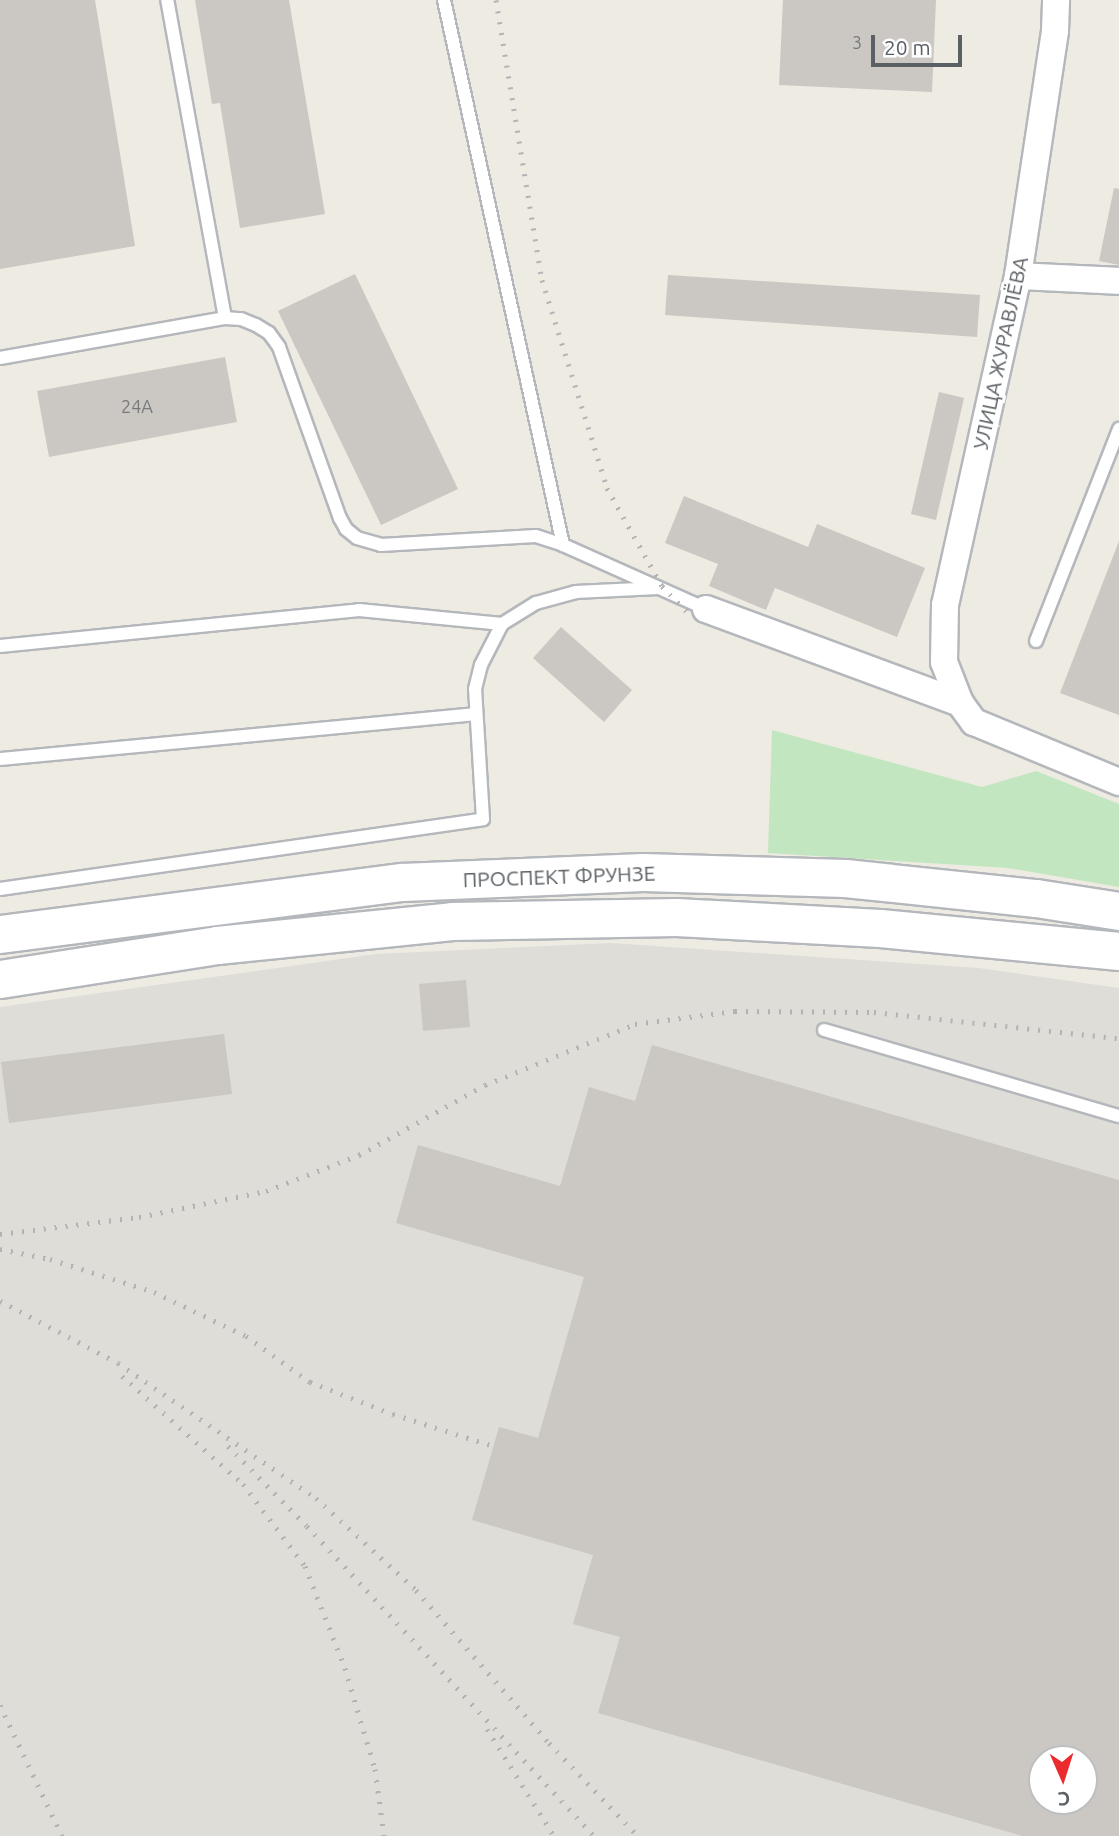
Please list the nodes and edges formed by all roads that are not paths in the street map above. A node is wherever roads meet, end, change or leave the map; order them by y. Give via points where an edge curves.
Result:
1 (167, 0) edge
2 (444, 0) edge
3 (1056, 0) edge
4 (1018, 276) junction
5 (1119, 281) edge
6 (225, 318) junction
7 (0, 358) edge
8 (1119, 429) edge
9 (563, 545) junction
10 (658, 588) junction
11 (706, 609) joint
12 (502, 624) junction
13 (1036, 641) dead end
14 (0, 646) edge
15 (960, 703) junction
16 (476, 714) junction
17 (0, 759) edge
18 (1119, 782) edge
19 (0, 889) edge
20 (1119, 911) edge
21 (0, 934) edge
22 (1119, 951) edge
23 (0, 979) edge
24 (824, 1030) dead end
25 (1119, 1116) edge

1 - 6 lane
2 - 9 lane
3 - 4 street, УЛИЦА ЖУРАВЛЁВА
4 - 5 street
4 - 15 street, УЛИЦА ЖУРАВЛЁВА via 945,605 944,662
6 - 7 lane
6 - 9 lane via 256,325 279,347 340,518 357,538 381,545 536,536
8 - 13 lane
9 - 10 lane
10 - 11 lane
10 - 12 lane via 576,592 536,603
11 - 15 street
12 - 14 lane via 359,610
12 - 16 lane via 481,665 475,689
15 - 18 street via 974,722
16 - 17 lane
16 - 19 lane via 483,819
20 - 21 main road, ПРОСПЕКТ ФРУНЗЕ via 845,878 643,872 402,882
22 - 23 main road, ПРОСПЕКТ ФРУНЗЕ via 880,928 676,917 452,920 217,946
24 - 25 lane

